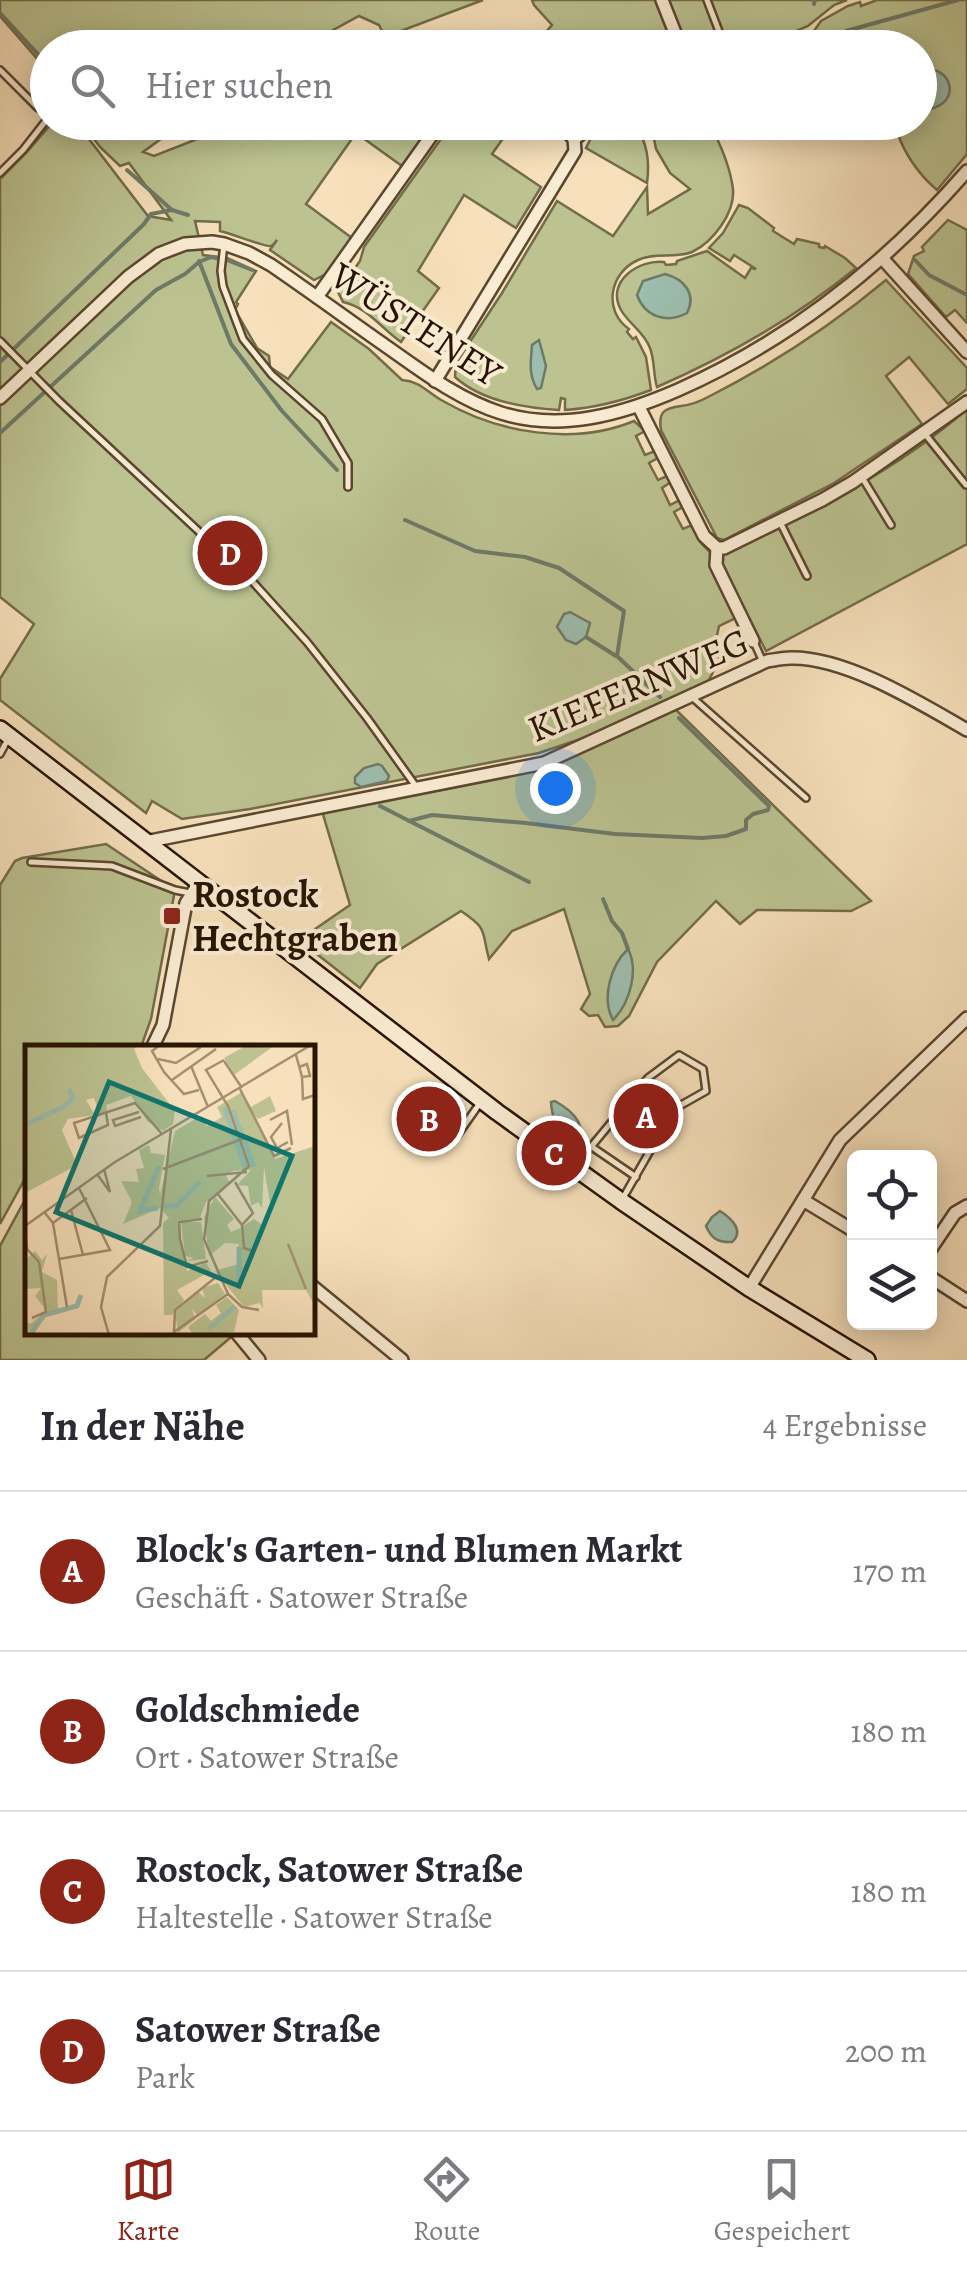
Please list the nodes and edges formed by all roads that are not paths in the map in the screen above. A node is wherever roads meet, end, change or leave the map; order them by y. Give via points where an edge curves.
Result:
1 (662, 0) edge
2 (707, 0) edge
3 (674, 30) edge
4 (718, 30) edge
5 (0, 70) edge
6 (30, 100) edge
7 (30, 140) edge
8 (428, 140) edge
9 (574, 140) edge
10 (967, 171) edge
11 (0, 173) edge
12 (224, 244) junction
13 (882, 258) junction
14 (317, 297) junction
15 (0, 341) edge
16 (967, 352) edge
17 (30, 370) junction
18 (435, 381) junction
19 (0, 398) edge
20 (967, 402) edge
21 (639, 407) junction
22 (925, 434) junction
23 (861, 477) junction
24 (966, 484) edge
25 (348, 487) dead end
26 (779, 521) junction
27 (892, 524) dead end
28 (717, 548) junction
29 (807, 576) dead end
30 (753, 641) joint
31 (762, 662) junction
32 (691, 696) junction
33 (967, 730) edge
34 (5, 732) edge
35 (0, 754) edge
36 (417, 788) junction
37 (806, 798) dead end
38 (145, 842) junction
39 (31, 862) dead end
40 (196, 888) junction
41 (967, 1018) edge
42 (153, 1045) edge
43 (482, 1100) junction
44 (456, 1137) dead end
45 (592, 1147) junction
46 (574, 1167) junction
47 (636, 1176) junction
48 (621, 1200) junction
49 (803, 1200) junction
50 (967, 1206) edge
51 (847, 1227) edge
52 (937, 1240) edge
53 (937, 1282) edge
54 (315, 1288) edge
55 (750, 1288) junction
56 (967, 1301) edge
57 (238, 1335) edge
58 (259, 1360) edge
59 (402, 1360) edge
60 (867, 1360) edge

1 - 3 street
2 - 4 lane
5 - 6 lane
7 - 11 lane
8 - 14 street
9 - 18 street via 568,164
10 - 13 street, WÜSTENEY
12 - 14 street, WÜSTENEY via 271,265
12 - 17 street, WÜSTENEY via 186,244 149,260
12 - 25 lane via 223,286 243,340 322,419 348,462
13 - 16 street
13 - 21 street, WÜSTENEY via 778,337
14 - 18 street, WÜSTENEY
15 - 17 lane
17 - 19 street, WÜSTENEY
17 - 36 lane via 252,580 344,687
18 - 21 street, WÜSTENEY via 480,406 529,418 590,419
20 - 22 street
21 - 28 street via 704,536
22 - 23 street
22 - 24 lane
23 - 26 street
23 - 27 lane
26 - 28 street
26 - 29 lane
28 - 30 street via 716,565
30 - 31 lane
31 - 32 street, KIEFERNWEG
31 - 33 street, KIEFERNWEG via 816,661 861,674
32 - 36 street, KIEFERNWEG via 544,763
32 - 37 lane
34 - 35 lane
34 - 38 main road
36 - 38 street, KIEFERNWEG
38 - 40 main road
39 - 40 lane via 112,866 175,890
40 - 42 street via 186,904
40 - 43 main road
41 - 49 street via 840,1140
43 - 44 lane
43 - 46 main road
45 - 46 lane
45 - 47 lane
45 - 47 lane via 648,1078 679,1055 703,1070 706,1091 674,1110
46 - 48 main road
47 - 48 lane
48 - 55 main road
49 - 51 street
49 - 55 street
50 - 52 street
53 - 56 street
54 - 59 street
55 - 60 main road
57 - 58 street

